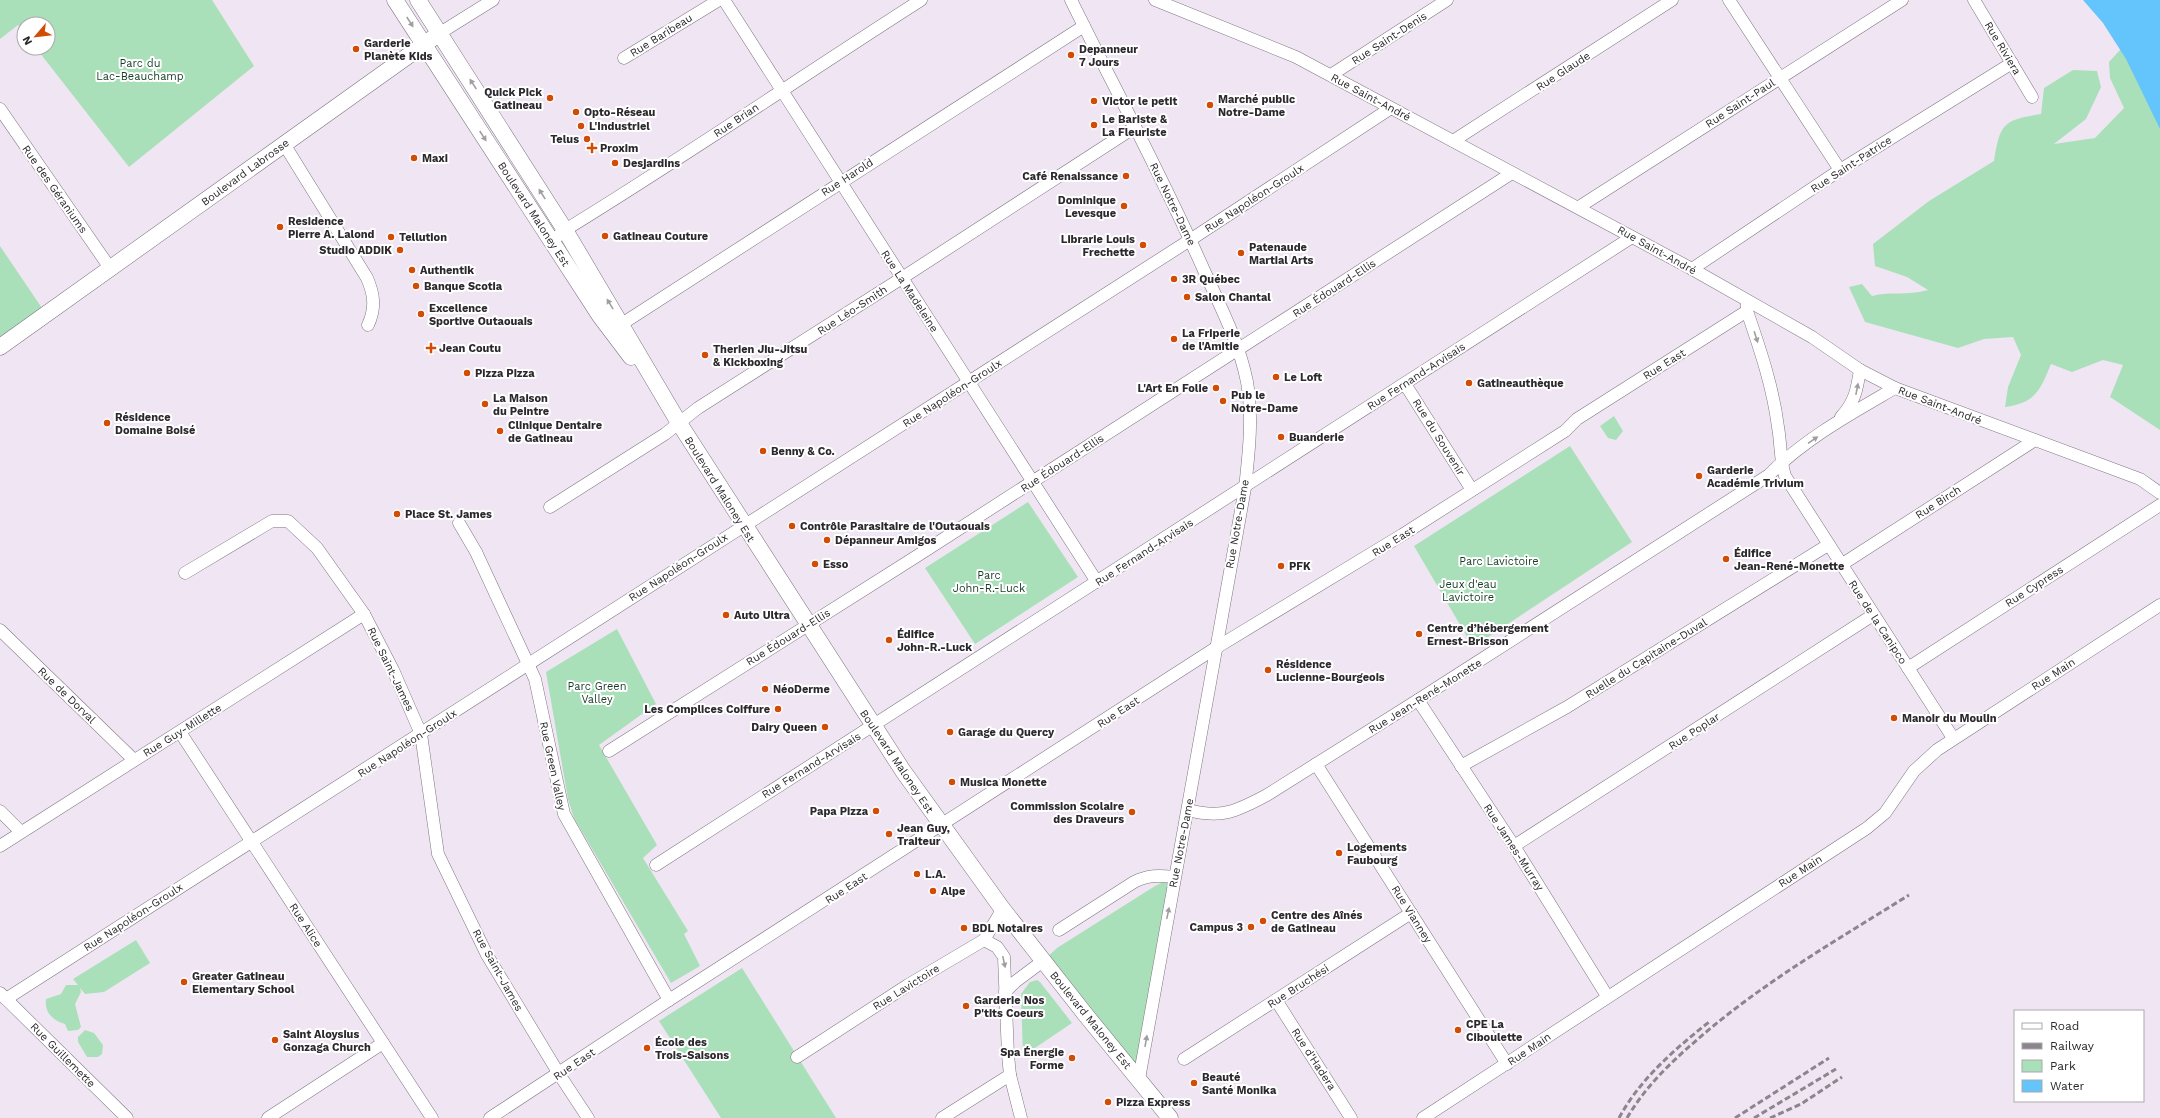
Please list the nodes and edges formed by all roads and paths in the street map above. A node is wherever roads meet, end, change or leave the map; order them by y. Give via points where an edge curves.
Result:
1 (395, 0) edge
2 (418, 0) edge
3 (492, 0) edge
4 (719, 0) edge
5 (724, 0) edge
6 (921, 0) edge
7 (1071, 0) edge
8 (1155, 0) edge
9 (1448, 0) edge
10 (1672, 0) edge
11 (1729, 0) edge
12 (1902, 0) edge
13 (1974, 0) edge
14 (1084, 26) junction
15 (440, 33) junction
16 (424, 45) junction
17 (624, 58) dead end
18 (2012, 63) junction
19 (1331, 75) junction
20 (1780, 78) junction
21 (781, 89) junction
22 (2032, 97) dead end
23 (1391, 108) junction
24 (0, 110) edge
25 (1135, 127) junction
26 (1453, 141) junction
27 (284, 144) junction
28 (1840, 170) junction
29 (1512, 173) junction
30 (840, 181) junction
31 (1579, 207) junction
32 (566, 230) junction
33 (1632, 237) junction
34 (1190, 240) junction
35 (552, 241) junction
36 (110, 268) junction
37 (1692, 269) junction
38 (902, 278) junction
39 (1747, 305) junction
40 (368, 325) dead end
41 (617, 327) junction
42 (0, 347) edge
43 (1239, 350) junction
44 (1860, 370) junction
45 (969, 382) junction
46 (1405, 384) junction
47 (1895, 388) junction
48 (679, 423) junction
49 (1831, 428) junction
50 (2035, 440) junction
51 (1781, 462) junction
52 (1033, 482) junction
53 (1245, 488) junction
54 (1472, 490) junction
55 (2160, 493) edge
56 (2160, 505) edge
57 (550, 507) dead end
58 (459, 523) dead end
59 (743, 525) junction
60 (1828, 545) junction
61 (1841, 564) junction
62 (185, 573) dead end
63 (1097, 582) junction
64 (2160, 605) edge
65 (364, 614) junction
66 (1873, 615) junction
67 (808, 625) junction
68 (0, 630) edge
69 (1214, 649) junction
70 (528, 664) junction
71 (1908, 668) junction
72 (1418, 700) junction
73 (873, 726) junction
74 (180, 732) junction
75 (421, 734) junction
76 (1953, 738) junction
77 (609, 751) dead end
78 (134, 760) junction
79 (1316, 764) junction
80 (1461, 766) junction
81 (1188, 810) junction
82 (0, 811) edge
83 (942, 827) junction
84 (22, 832) junction
85 (251, 841) junction
86 (0, 846) edge
87 (1514, 846) junction
88 (656, 865) dead end
89 (1174, 877) junction
90 (1001, 907) junction
91 (1411, 913) junction
92 (1059, 930) dead end
93 (984, 940) junction
94 (1043, 961) junction
95 (1005, 992) junction
96 (3, 996) edge
97 (1607, 996) junction
98 (669, 1000) junction
99 (1276, 1000) junction
100 (383, 1043) junction
101 (797, 1057) dead end
102 (1184, 1058) dead end
103 (1507, 1064) junction
104 (558, 1074) junction
105 (1010, 1075) junction
106 (1138, 1079) junction
107 (127, 1118) edge
108 (268, 1118) edge
109 (432, 1118) edge
110 (490, 1118) edge
111 (588, 1118) edge
112 (942, 1118) edge
113 (1021, 1118) edge
114 (1170, 1118) edge
115 (1352, 1118) edge
116 (1423, 1118) edge

1 -> 16 main road, Boulevard Maloney Est
2 - 15 main road, Boulevard Maloney Est
3 - 15 street, Boulevard Labrosse
4 - 17 street, Rue Baribeau
5 - 21 street, Rue La Madeleine
6 - 21 street, Rue Brian
7 - 14 street, Rue Notre-Dame
8 - 19 street, Rue Saint-André via 1275,47
9 - 19 street, Rue Saint-Denis
10 - 26 street, Rue Glaude
11 - 20 street
12 - 20 street, Rue Saint-Paul
13 - 18 street, Rue Riviera
14 - 25 street, Rue Notre-Dame
14 - 30 street, Rue Harold
15 - 16 main road, Boulevard Labrosse
32 -> 15 main road, Boulevard Maloney Est
16 - 27 main road, Boulevard Labrosse
16 -> 35 main road, Boulevard Maloney Est
18 - 22 street, Rue Riviera
18 - 28 street, Rue Saint-Patrice
19 - 23 street, Rue Saint-André
20 - 28 street
20 - 31 street, Rue Saint-Paul
21 - 30 street, Rue La Madeleine
21 - 32 street, Rue Brian
23 - 26 street, Rue Saint-André
23 - 34 street, Rue Napoléon-Groulx
24 - 36 street, Rue des Géraniums
25 - 34 street, Rue Notre-Dame
25 - 38 street, Rue Léo-Smith
26 - 29 street, Rue Saint-André
27 - 36 main road, Boulevard Labrosse
27 - 40 street via 367,278 372,289 374,308
28 - 37 street, Rue Saint-Patrice
29 - 31 street, Rue Saint-André
29 - 43 street, Rue Édouard-Ellis
30 - 38 street, Rue La Madeleine
30 - 41 street, Rue Harold
31 - 33 street, Rue Saint-André
32 - 35 street, Rue Brian
41 -> 32 main road, Boulevard Maloney Est
33 - 37 street, Rue Saint-André
33 - 46 street, Rue Fernand-Arvisais
34 - 43 street, Rue Notre-Dame
34 - 45 street, Rue Napoléon-Groulx
35 - 41 main road, Boulevard Maloney Est
36 - 42 main road, Boulevard Labrosse
37 - 39 street, Rue Saint-André
38 - 45 street, Rue La Madeleine
38 - 48 street, Rue Léo-Smith via 698,408
39 - 44 street, Rue Saint-André via 1812,337
39 -> 51 street, Rue de la Canipco via 1769,378
39 - 54 street, Rue East via 1577,419 1565,431
41 - 48 main road, Boulevard Maloney Est
43 - 52 street, Rue Édouard-Ellis
43 - 53 street, Rue Notre-Dame via 1247,382 1250,412 1250,445
44 - 47 street, Rue Saint-André
49 -> 44 street, Rue Jean-René-Monette via 1851,407 1856,396
45 - 52 street, Rue La Madeleine
45 - 59 street, Rue Napoléon-Groulx
46 - 53 street, Rue Fernand-Arvisais
46 - 54 street, Rue du Souvenir
47 - 49 street, Rue Jean-René-Monette
47 - 50 street, Rue Saint-André
48 - 57 street, Rue Léo-Smith
48 - 59 main road, Boulevard Maloney Est
51 -> 49 street, Rue Jean-René-Monette
50 - 55 street, Rue Saint-André via 2140,479
50 - 61 street, Rue Birch
51 - 60 street, Rue de la Canipco via 1785,476
51 - 72 street, Rue Jean-René-Monette via 1763,479
52 - 63 street, Rue La Madeleine
52 - 67 street, Rue Édouard-Ellis
53 - 63 street, Rue Fernand-Arvisais
53 - 69 street, Rue Notre-Dame
54 - 69 street, Rue East
56 - 71 street, Rue Cypress
58 - 70 street, Rue Green Valley via 476,552
59 - 67 main road, Boulevard Maloney Est
59 - 70 street, Rue Napoléon-Groulx
60 - 61 street, Rue de la Canipco
60 - 80 street, Ruelle du Capitaine-Duval via 1567,707
61 - 66 street, Rue de la Canipco
62 - 65 street, Rue Saint-James via 272,520 288,521 318,548
63 - 73 street, Rue Fernand-Arvisais
64 - 76 street, Rue Main
65 - 74 street, Rue Guy-Millette
65 - 75 street, Rue Saint-James via 393,670
66 - 71 street, Rue de la Canipco
66 - 87 street, Rue Poplar
67 - 73 main road, Boulevard Maloney Est
67 - 77 street, Rue Édouard-Ellis
68 - 78 street, Rue de Dorval
69 - 81 street, Rue Notre-Dame
69 - 83 street, Rue East
70 - 75 street, Rue Napoléon-Groulx
70 - 98 street, Rue Green Valley via 534,679 564,814
71 - 76 street, Rue de la Canipco
72 - 79 street, Rue Jean-René-Monette
72 - 80 street, Rue James-Murray
73 - 83 main road, Boulevard Maloney Est
73 - 88 street, Rue Fernand-Arvisais
74 - 78 street, Rue Guy-Millette
74 - 85 street, Rue Alice
75 - 85 street, Rue Napoléon-Groulx
75 - 104 street, Rue Saint-James via 438,854 487,955
76 - 97 street, Rue Main via 1914,772 1889,808 1872,825
78 - 84 street, Rue Guy-Millette
79 - 81 street, Rue Jean-René-Monette via 1234,812 1206,815
79 - 91 street, Rue Vianney
80 - 87 street, Rue James-Murray
81 - 89 street, Rue Notre-Dame
82 - 84 street
83 - 90 main road, Boulevard Maloney Est
83 - 98 street, Rue East
84 - 86 street, Rue Guy-Millette
85 - 96 street, Rue Napoléon-Groulx
85 - 100 street, Rue Alice
87 - 97 street, Rue James-Murray
89 - 92 street via 1147,876
106 -> 89 street, Rue Notre-Dame
90 - 93 street, Rue Lavictoire via 1000,915
90 - 94 main road, Boulevard Maloney Est
91 - 99 street, Rue Bruchési
91 - 103 street, Rue Vianney
93 -> 95 street via 997,947 1004,957
93 - 101 street, Rue Lavictoire via 908,985
94 - 95 street
94 - 106 main road, Boulevard Maloney Est
95 - 105 street
96 - 107 street, Rue Guillemette
97 - 103 street, Rue Main
98 - 104 street, Rue East
99 - 102 street, Rue Bruchési
99 - 115 street, Rue d'Hadera
100 - 108 street
100 - 109 street, Rue Alice
103 - 116 street, Rue Main
104 - 110 street, Rue East
104 - 111 street, Rue Saint-James
105 - 112 street
105 - 113 street
106 - 114 main road, Boulevard Maloney Est

